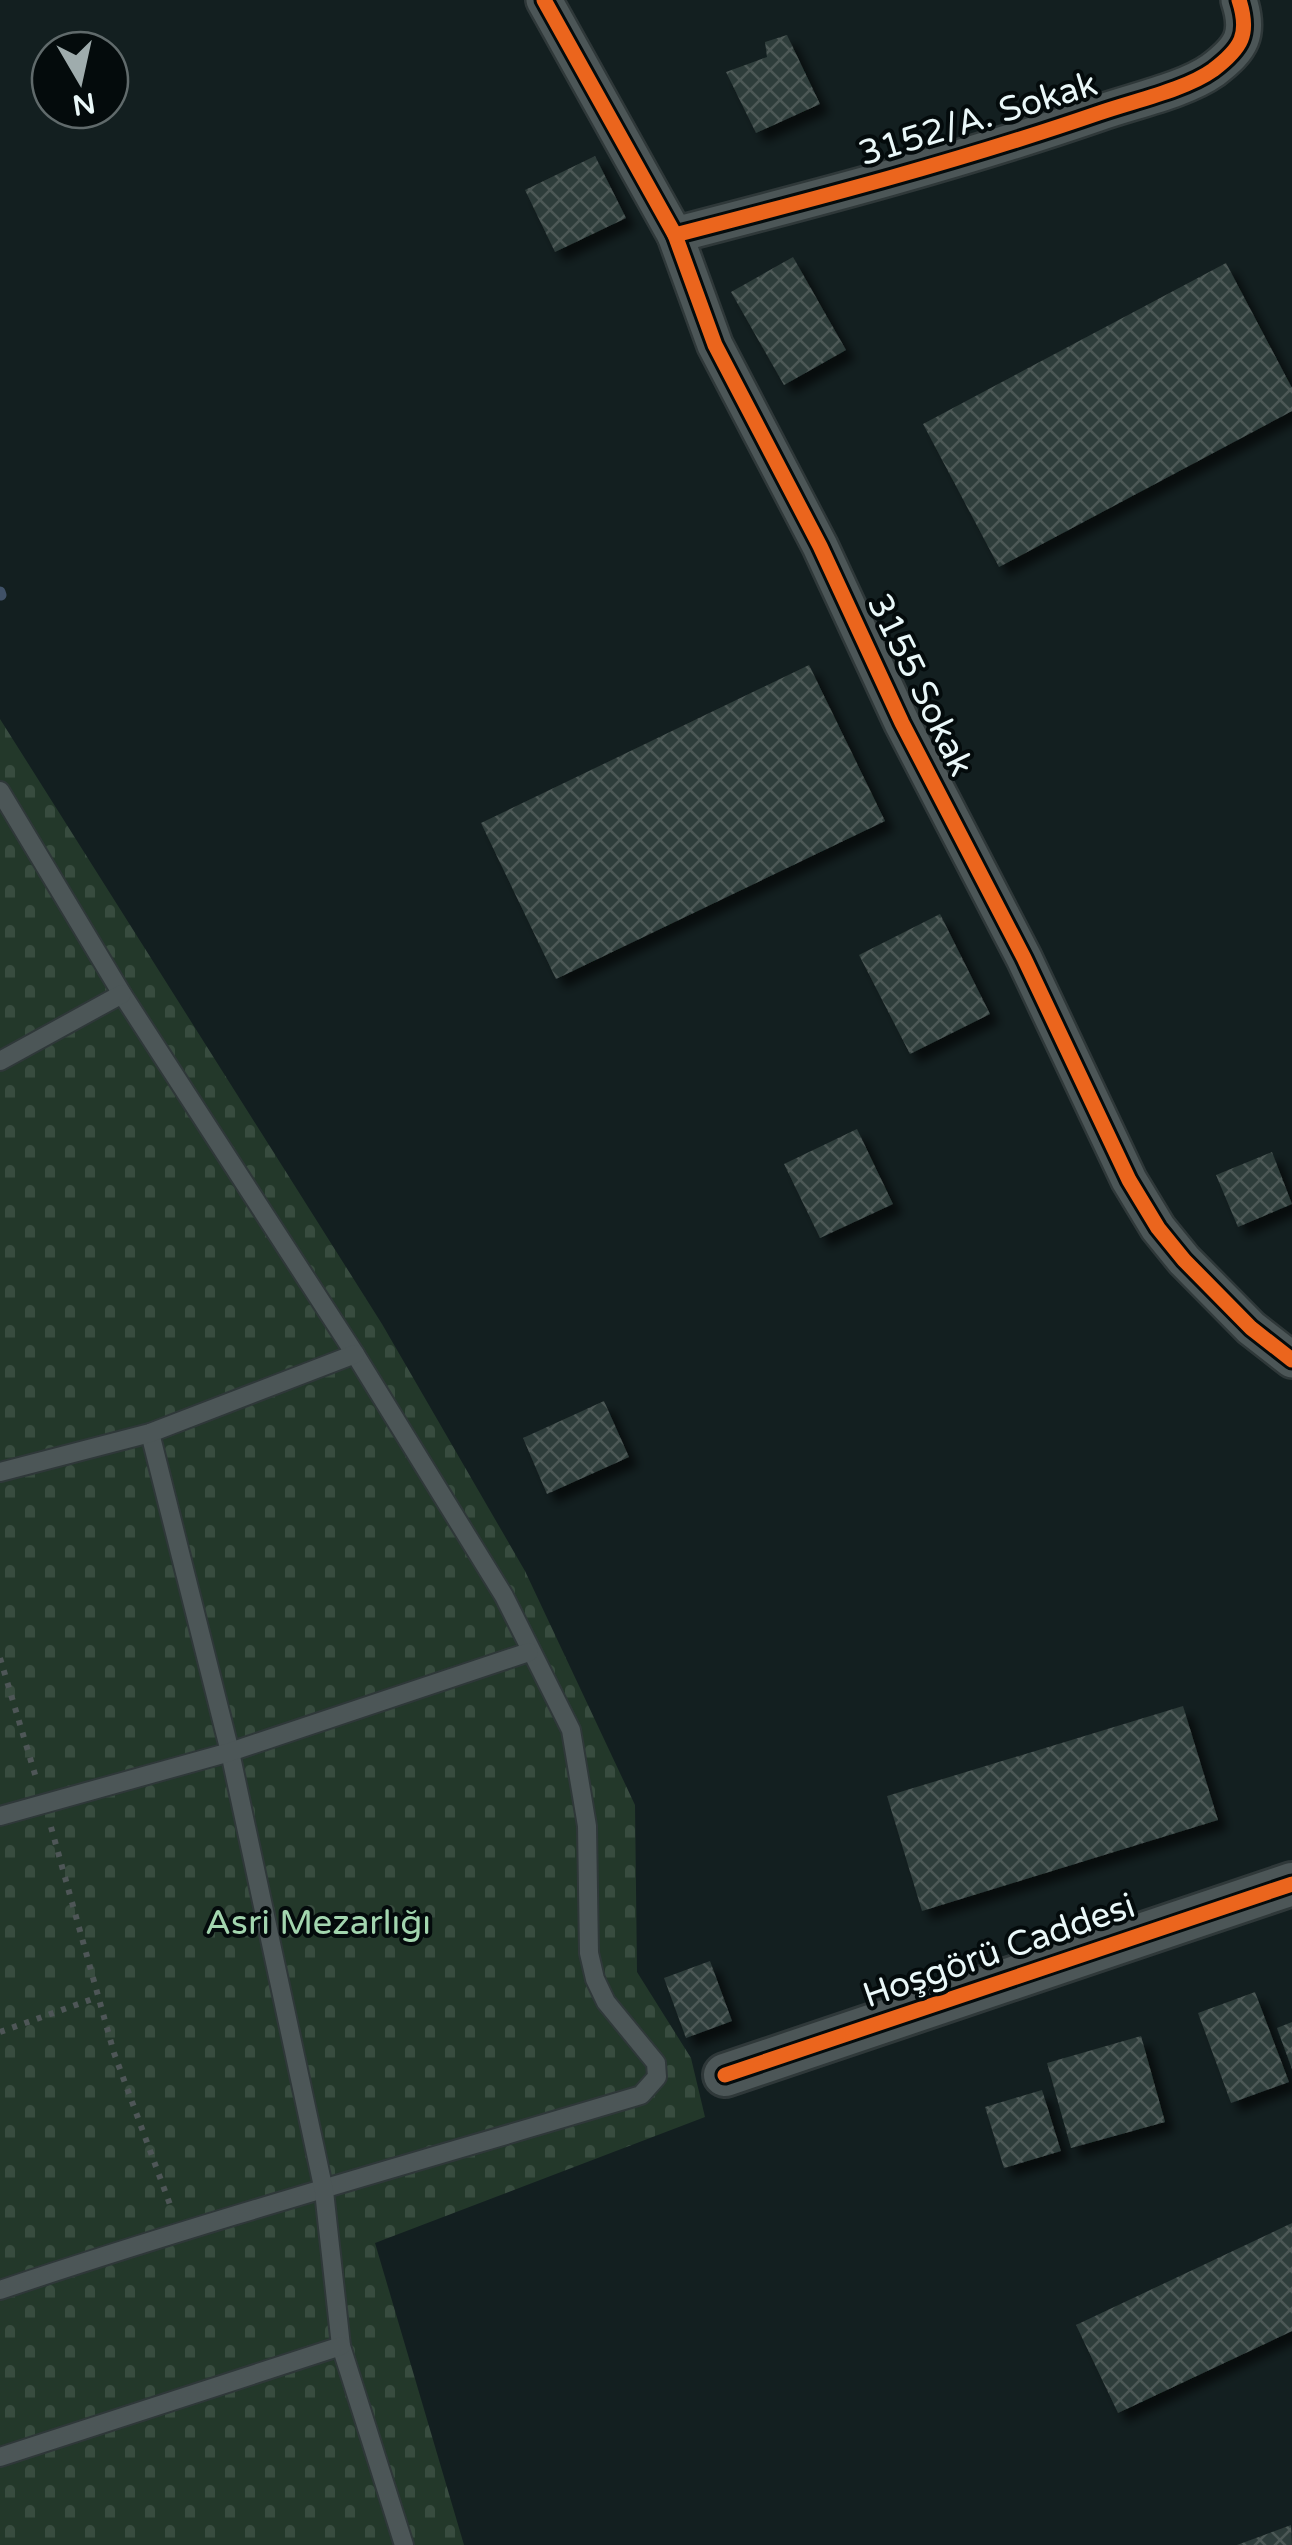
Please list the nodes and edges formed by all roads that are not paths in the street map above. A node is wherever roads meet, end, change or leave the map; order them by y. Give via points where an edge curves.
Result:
1 (544, 0) edge
2 (1240, 0) edge
3 (676, 235) junction
4 (0, 791) edge
5 (122, 994) junction
6 (0, 1061) edge
7 (355, 1354) junction
8 (1292, 1360) edge
9 (150, 1433) junction
10 (0, 1472) edge
11 (529, 1652) junction
12 (230, 1752) junction
13 (0, 1816) edge
14 (1292, 1884) edge
15 (725, 2076) dead end
16 (324, 2190) junction
17 (0, 2290) edge
18 (341, 2346) junction
19 (0, 2457) edge
20 (404, 2545) edge

1 - 3 street, 3155 Sokak
2 - 3 street, 3152/A. Sokak via 1247,24 1238,46 1211,71 1171,88 912,172
3 - 8 street, 3155 Sokak via 716,345 1130,1180 1184,1260
4 - 5 lane
5 - 6 lane
5 - 7 lane
7 - 9 lane
7 - 11 lane via 504,1596
9 - 10 lane
9 - 12 lane
11 - 12 lane
11 - 16 lane via 572,1730 587,1826 595,1979 656,2063 657,2077 641,2095
12 - 13 lane
12 - 16 lane
14 - 15 street, Hoşgörü Caddesi
16 - 17 lane
16 - 18 lane
18 - 19 lane
18 - 20 lane

